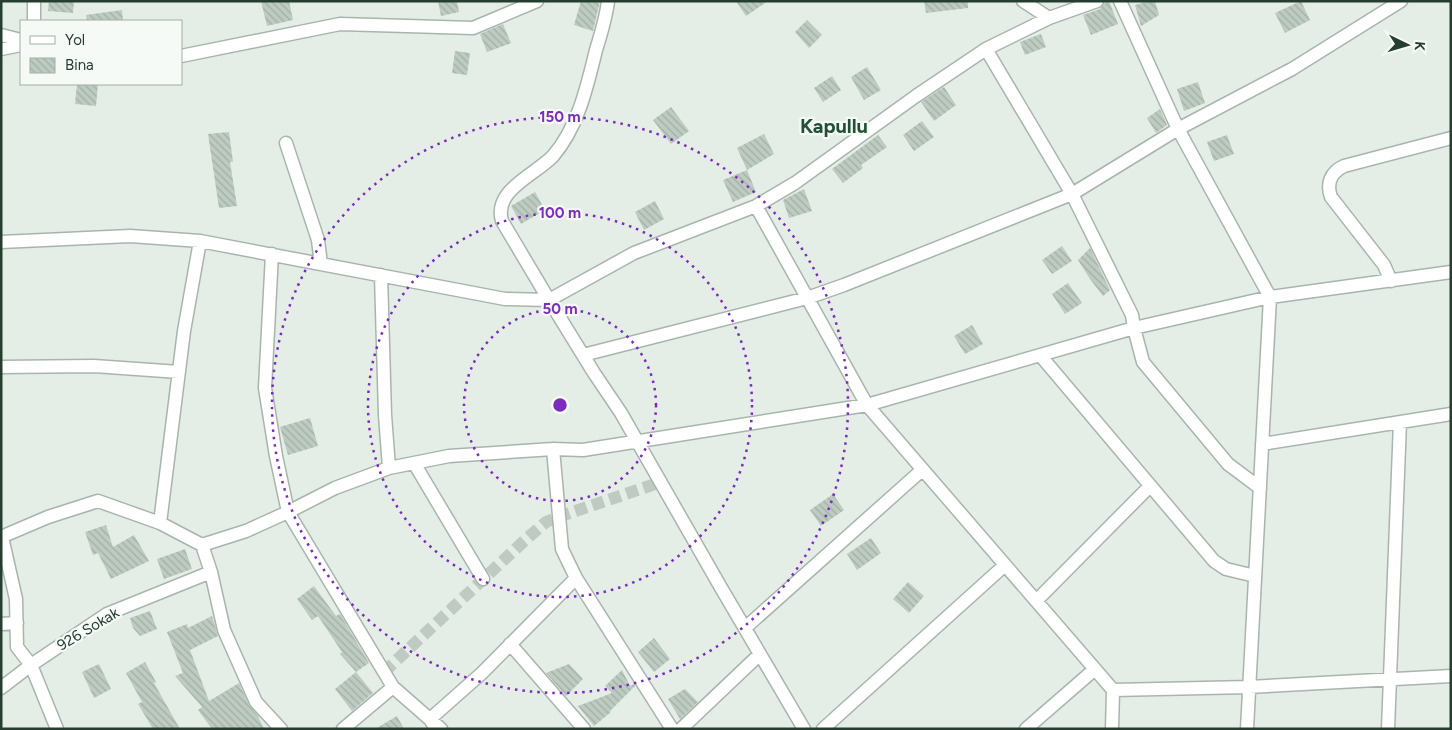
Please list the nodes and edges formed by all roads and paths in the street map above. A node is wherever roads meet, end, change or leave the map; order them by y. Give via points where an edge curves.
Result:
1 (34, 1) edge
2 (537, 1) edge
3 (608, 1) edge
4 (1023, 1) edge
5 (1097, 1) edge
6 (1120, 1) edge
7 (1402, 1) edge
8 (1049, 18) junction
9 (34, 20) edge
10 (1, 35) edge
11 (20, 40) edge
12 (20, 45) edge
13 (1, 49) edge
14 (986, 50) junction
15 (182, 56) edge
16 (1178, 129) junction
17 (1451, 138) edge
18 (286, 143) dead end
19 (1072, 194) junction
20 (756, 206) junction
21 (200, 240) junction
22 (1, 242) edge
23 (272, 254) junction
24 (321, 264) junction
25 (1451, 272) edge
26 (381, 275) junction
27 (1391, 280) junction
28 (1270, 297) junction
29 (807, 298) junction
30 (549, 300) junction
31 (1134, 328) junction
32 (583, 355) junction
33 (1040, 355) junction
34 (1, 367) edge
35 (179, 372) junction
36 (867, 405) junction
37 (1451, 414) edge
38 (1400, 422) junction
39 (638, 442) junction
40 (1262, 444) junction
41 (553, 449) junction
42 (414, 463) junction
43 (389, 468) junction
44 (922, 470) junction
45 (1150, 486) junction
46 (1260, 488) junction
47 (288, 512) junction
48 (160, 522) junction
49 (2, 537) edge
50 (202, 545) junction
51 (1005, 565) junction
52 (211, 572) junction
53 (1255, 576) junction
54 (576, 578) junction
55 (483, 579) dead end
56 (1036, 601) junction
57 (1, 624) edge
58 (17, 624) junction
59 (745, 628) junction
60 (510, 644) junction
61 (760, 654) junction
62 (31, 664) junction
63 (1095, 669) junction
64 (1451, 676) edge
65 (1390, 680) junction
66 (393, 687) junction
67 (1, 688) edge
68 (1249, 688) junction
69 (1113, 690) junction
70 (433, 724) edge
71 (58, 729) edge
72 (282, 729) edge
73 (343, 729) edge
74 (441, 729) edge
75 (584, 729) edge
76 (672, 729) edge
77 (681, 729) edge
78 (804, 729) edge
79 (823, 729) edge
80 (1026, 729) edge
81 (1112, 729) edge
82 (1247, 729) edge
83 (1388, 729) edge

1 - 9 street
2 - 15 street via 472,28 340,24
3 - 30 street via 591,71 571,130 551,158 509,192 501,204 502,221
4 - 8 street
5 - 8 street
6 - 16 street
7 - 16 street via 1292,69
8 - 14 street
10 - 11 street
12 - 13 street
14 - 19 street
14 - 20 street via 795,183
16 - 19 street
16 - 28 street
17 - 27 street via 1344,166 1329,182 1331,197 1384,265
18 - 24 street via 318,240
19 - 29 street
19 - 31 street via 1132,316
20 - 29 street
20 - 30 street via 634,252
21 - 22 street via 130,236
21 - 23 street
21 - 35 street
23 - 24 street
23 - 47 street via 265,388
24 - 26 street
25 - 27 street
26 - 30 street via 505,299
26 - 43 street
27 - 28 street
28 - 31 street
28 - 40 street
29 - 32 street
29 - 36 street
30 - 32 street
31 - 33 street
31 - 46 street via 1143,362 1228,464
32 - 39 street
33 - 36 street
33 - 45 street
34 - 35 street via 94,366
35 - 48 street
36 - 39 street
36 - 44 street
37 - 38 street
38 - 40 street
38 - 65 street
39 - 41 street via 583,450
39 - 59 street
40 - 46 street
41 - 42 street via 449,456
41 - 54 street via 562,549
42 - 43 street
42 - 55 street
43 - 47 street via 335,488
44 - 51 street
44 - 59 street
45 - 53 street via 1214,561 1226,569
45 - 56 street
46 - 53 street
47 - 50 street via 246,531
47 - 66 street
48 - 49 street via 98,501 48,517
48 - 50 street
49 - 58 street via 16,598
50 - 52 street
51 - 56 street
51 - 79 street
52 - 62 street, 926 Sokak via 107,614
52 - 72 street via 224,630 256,702
53 - 68 street
54 - 60 street
54 - 76 street
56 - 63 street
57 - 58 street
58 - 62 street via 17,647
59 - 61 street
60 - 70 street
60 - 75 street
61 - 77 street
61 - 78 street
62 - 67 street, 926 Sokak
62 - 71 street
63 - 69 street
63 - 80 street
64 - 65 street
65 - 68 street
65 - 83 street
66 - 70 street
66 - 73 street
68 - 69 street
68 - 82 street
69 - 81 street
70 - 74 street

